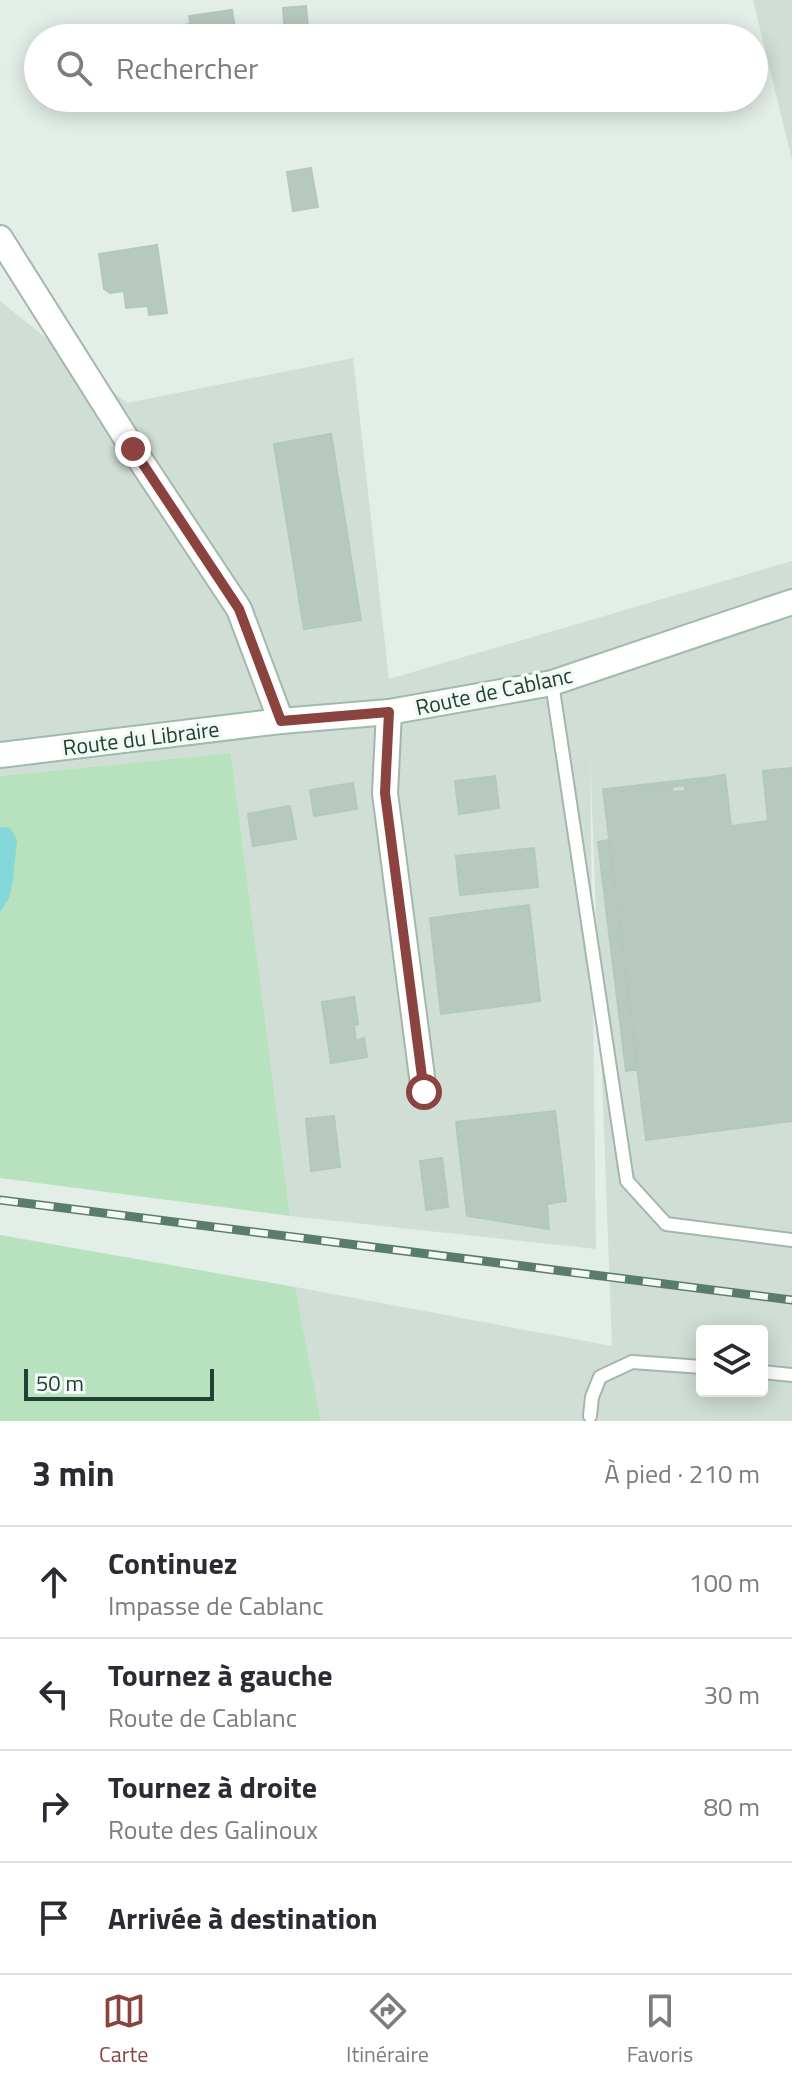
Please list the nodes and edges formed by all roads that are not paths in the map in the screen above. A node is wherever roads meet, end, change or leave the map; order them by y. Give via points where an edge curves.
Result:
1 (0, 238) edge
2 (792, 602) edge
3 (552, 683) junction
4 (389, 712) junction
5 (281, 721) junction
6 (0, 755) edge
7 (424, 1092) dead end
8 (792, 1240) edge
9 (696, 1367) edge
10 (768, 1373) edge
11 (792, 1375) edge
12 (590, 1416) dead end

1 - 5 street via 239,609
2 - 3 street, Route de Cablanc
3 - 4 street, Route de Cablanc
3 - 8 lane via 627,1181 666,1224
4 - 5 street, Route de Cablanc
4 - 7 street via 385,793
5 - 6 street, Route du Libraire
9 - 12 lane via 632,1362 600,1377
10 - 11 lane

